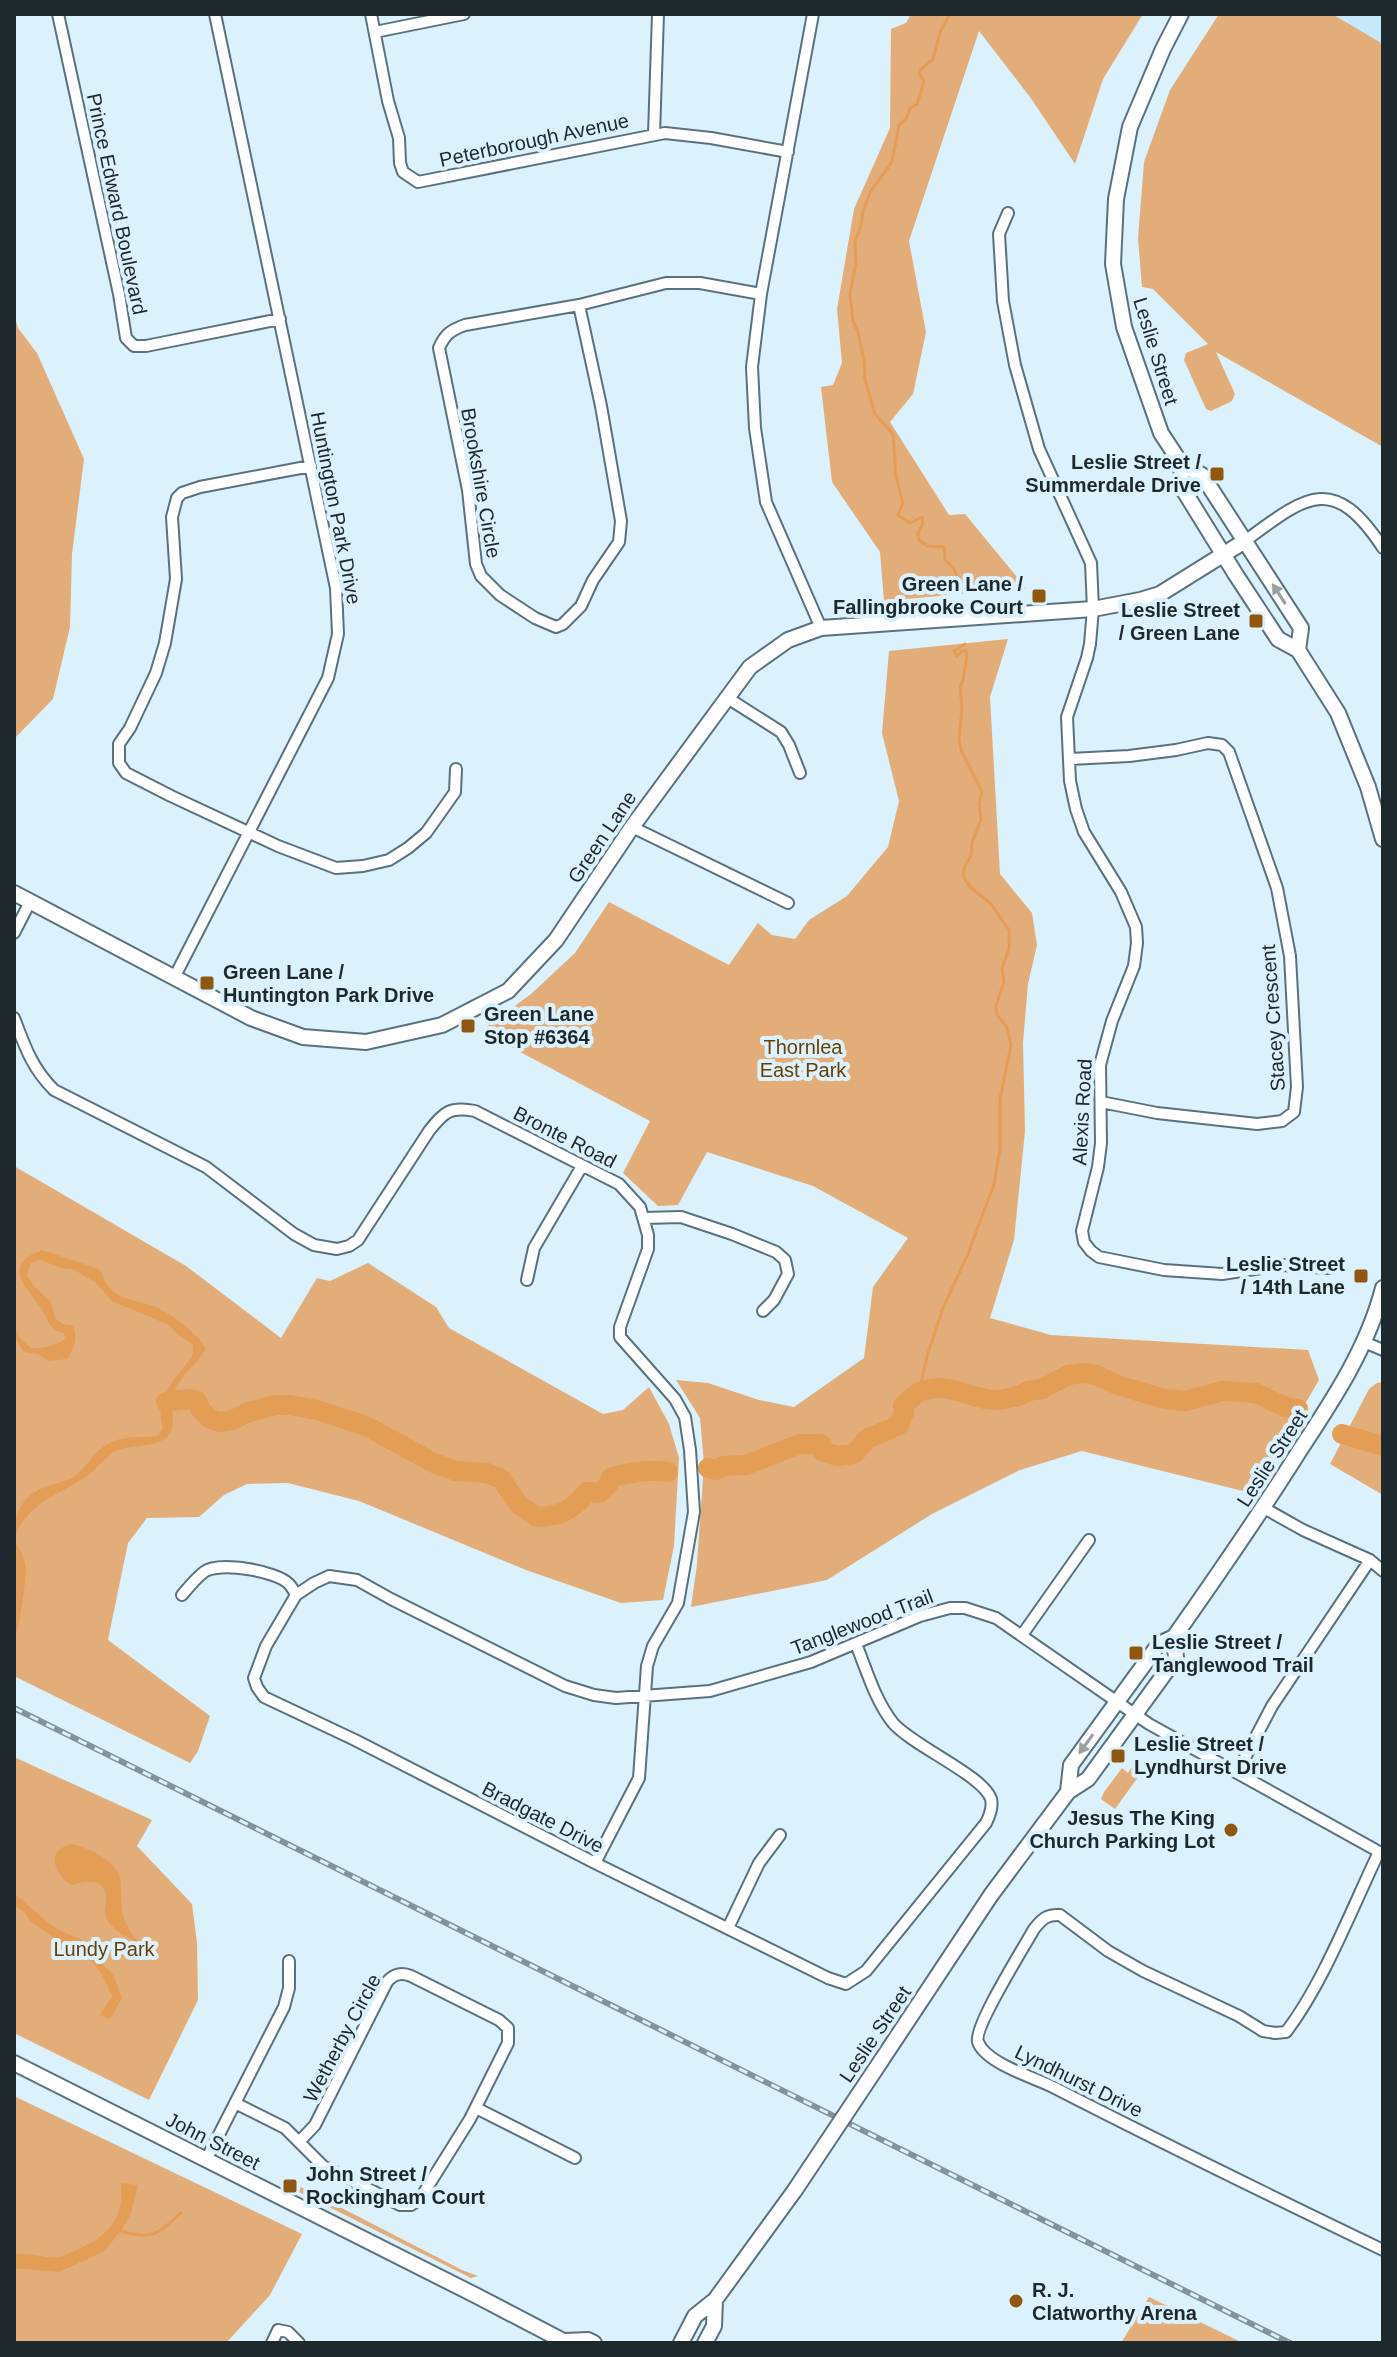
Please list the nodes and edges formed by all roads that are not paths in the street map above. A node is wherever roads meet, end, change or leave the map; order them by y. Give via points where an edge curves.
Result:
1 (58, 14) edge
2 (215, 14) edge
3 (371, 14) edge
4 (464, 14) edge
5 (658, 14) edge
6 (813, 14) edge
7 (1181, 14) edge
8 (375, 32) junction
9 (654, 134) junction
10 (788, 152) junction
11 (1008, 213) dead end
12 (761, 294) junction
13 (579, 305) junction
14 (280, 319) junction
15 (1182, 465) junction
16 (311, 466) junction
17 (1245, 541) junction
18 (1383, 548) edge
19 (1223, 554) junction
20 (1093, 609) junction
21 (821, 628) junction
22 (1298, 650) junction
23 (726, 697) junction
24 (1070, 759) junction
25 (456, 769) dead end
26 (800, 773) dead end
27 (632, 827) junction
28 (248, 832) junction
29 (1383, 839) edge
30 (14, 893) edge
31 (30, 902) junction
32 (788, 903) dead end
33 (14, 933) edge
34 (174, 978) junction
35 (14, 1018) edge
36 (1101, 1102) junction
37 (582, 1166) junction
38 (644, 1218) junction
39 (1329, 1268) dead end
40 (527, 1280) dead end
41 (1383, 1288) edge
42 (763, 1311) dead end
43 (1364, 1342) junction
44 (1383, 1350) edge
45 (1264, 1508) junction
46 (1089, 1540) dead end
47 (1370, 1560) junction
48 (1383, 1571) edge
49 (182, 1595) dead end
50 (296, 1595) junction
51 (1022, 1635) junction
52 (1174, 1637) junction
53 (856, 1644) junction
54 (644, 1696) junction
55 (1117, 1701) junction
56 (1134, 1713) junction
57 (1237, 1773) junction
58 (1068, 1792) junction
59 (780, 1835) dead end
60 (1381, 1853) edge
61 (595, 1863) junction
62 (728, 1928) junction
63 (289, 1961) dead end
64 (14, 2063) edge
65 (235, 2103) junction
66 (476, 2108) junction
67 (299, 2142) junction
68 (575, 2158) dead end
69 (206, 2160) junction
70 (1383, 2250) edge
71 (715, 2300) junction
72 (272, 2340) edge
73 (566, 2342) edge
74 (299, 2343) edge
75 (594, 2343) edge
76 (681, 2343) edge
77 (705, 2343) edge

1 - 14 street, Prince Edward Boulevard via 126,338 134,346 146,346
2 - 14 street, Huntington Park Drive
3 - 8 street, Peterborough Avenue
4 - 8 street
5 - 9 street
6 - 10 street
7 - 15 main road, Leslie Street via 1130,127 1116,199 1113,264 1124,327 1161,433
8 - 9 street, Peterborough Avenue via 400,163 403,172 418,182
9 - 10 street, Peterborough Avenue via 686,134
10 - 12 street
11 - 20 street, Alexis Road via 999,234 1003,301 1015,365 1039,449 1091,563
12 - 13 street, Brookshire Circle via 666,283
12 - 21 street via 752,367 766,502
13 - 13 street, Brookshire Circle via 465,325 449,331 439,348 481,576 500,595 556,627 581,606 619,542 621,521
14 - 16 street, Huntington Park Drive
15 - 17 main road, Leslie Street via 1202,475
15 - 19 main road, Leslie Street via 1181,486
16 - 28 street, Huntington Park Drive via 336,588 338,634 328,678
16 - 28 street via 200,487 177,498 172,517 176,579 165,643 156,673 119,744 119,763 126,773
17 - 18 street via 1299,504 1329,498 1360,516
17 - 19 main road, Green Lane
22 -> 17 main road, Leslie Street via 1301,628
19 - 20 main road, Green Lane via 1160,594
19 - 22 main road, Leslie Street via 1278,639
20 - 21 main road, Green Lane
20 - 24 street, Alexis Road via 1087,658 1067,717
21 - 23 main road, Green Lane via 788,640 750,667
22 - 29 main road, Leslie Street via 1338,713
23 - 26 street via 781,732
23 - 27 main road, Green Lane
24 - 36 street, Alexis Road via 1070,781 1084,832 1136,927 1134,966 1100,1065
24 - 36 street, Stacey Crescent via 1222,745 1229,752 1277,888 1290,956 1297,1087 1289,1117 1257,1124
25 - 28 street via 455,792 426,833 389,860 336,868
27 - 32 street
27 - 34 main road, Green Lane via 556,940 508,991 442,1025 366,1042 303,1037 251,1018
28 - 34 street, Huntington Park Drive
30 - 31 main road, Green Lane
31 - 33 street
31 - 34 main road, Green Lane
35 - 37 street, Bronte Road via 31,1062 54,1090 206,1167 294,1234 328,1249 358,1240 429,1131 452,1110 475,1111
36 - 39 street, Alexis Road via 1098,1167 1082,1231 1084,1242 1099,1257 1222,1274 1282,1265
37 - 38 street, Bronte Road via 619,1184
37 - 40 street via 534,1248
38 - 42 street via 681,1217 776,1252 785,1260 788,1274
38 - 54 street via 648,1249 620,1337 685,1417 694,1512 678,1603 653,1646
41 - 43 main road, Leslie Street
43 - 44 street
43 - 45 main road, Leslie Street
45 - 47 street
45 - 52 main road, Leslie Street
46 - 51 street
47 - 48 street
47 - 57 street via 1272,1706
49 - 50 street via 213,1568 272,1575 289,1583
50 - 54 street via 329,1576 357,1580 565,1686 616,1698
50 - 61 street, Bradgate Drive via 254,1678 264,1697
51 - 53 street, Tanglewood Trail via 980,1612 950,1608
51 - 55 street, Tanglewood Trail
52 - 55 main road, Leslie Street via 1159,1644
52 - 56 main road, Leslie Street via 1176,1658
53 - 54 street, Tanglewood Trail via 710,1691
53 - 62 street, Bradgate Drive via 876,1696 893,1722 979,1782 991,1799 991,1813 866,1971 846,1984
54 - 61 street via 639,1778
55 - 56 street, Tanglewood Trail
55 -> 58 main road, Leslie Street via 1071,1765
56 - 57 street, Lyndhurst Drive
56 - 58 main road, Leslie Street via 1088,1779
57 - 60 street, Lyndhurst Drive
58 - 71 main road, Leslie Street, bridge via 991,1895 795,2190
59 - 62 street via 759,1863
60 - 70 street, Lyndhurst Drive via 1286,2032 1263,2031 1143,1971 1051,1914 1034,1929 977,2036 980,2047 1003,2065
61 - 62 street, Bradgate Drive
63 - 65 street via 284,2007
64 - 69 main road, John Street
65 - 67 street, Wetherby Circle via 285,2128
65 - 69 street
66 - 67 street, Wetherby Circle via 420,2199 407,2206 323,2166
66 - 67 street, Wetherby Circle via 508,2043 508,2028 398,1974 387,1982 315,2125
66 - 68 street
69 - 73 main road, John Street
71 - 76 main road, Leslie Street via 695,2316
71 - 77 main road, Leslie Street via 714,2326
72 - 74 street via 278,2330
73 - 75 main road, John Street

